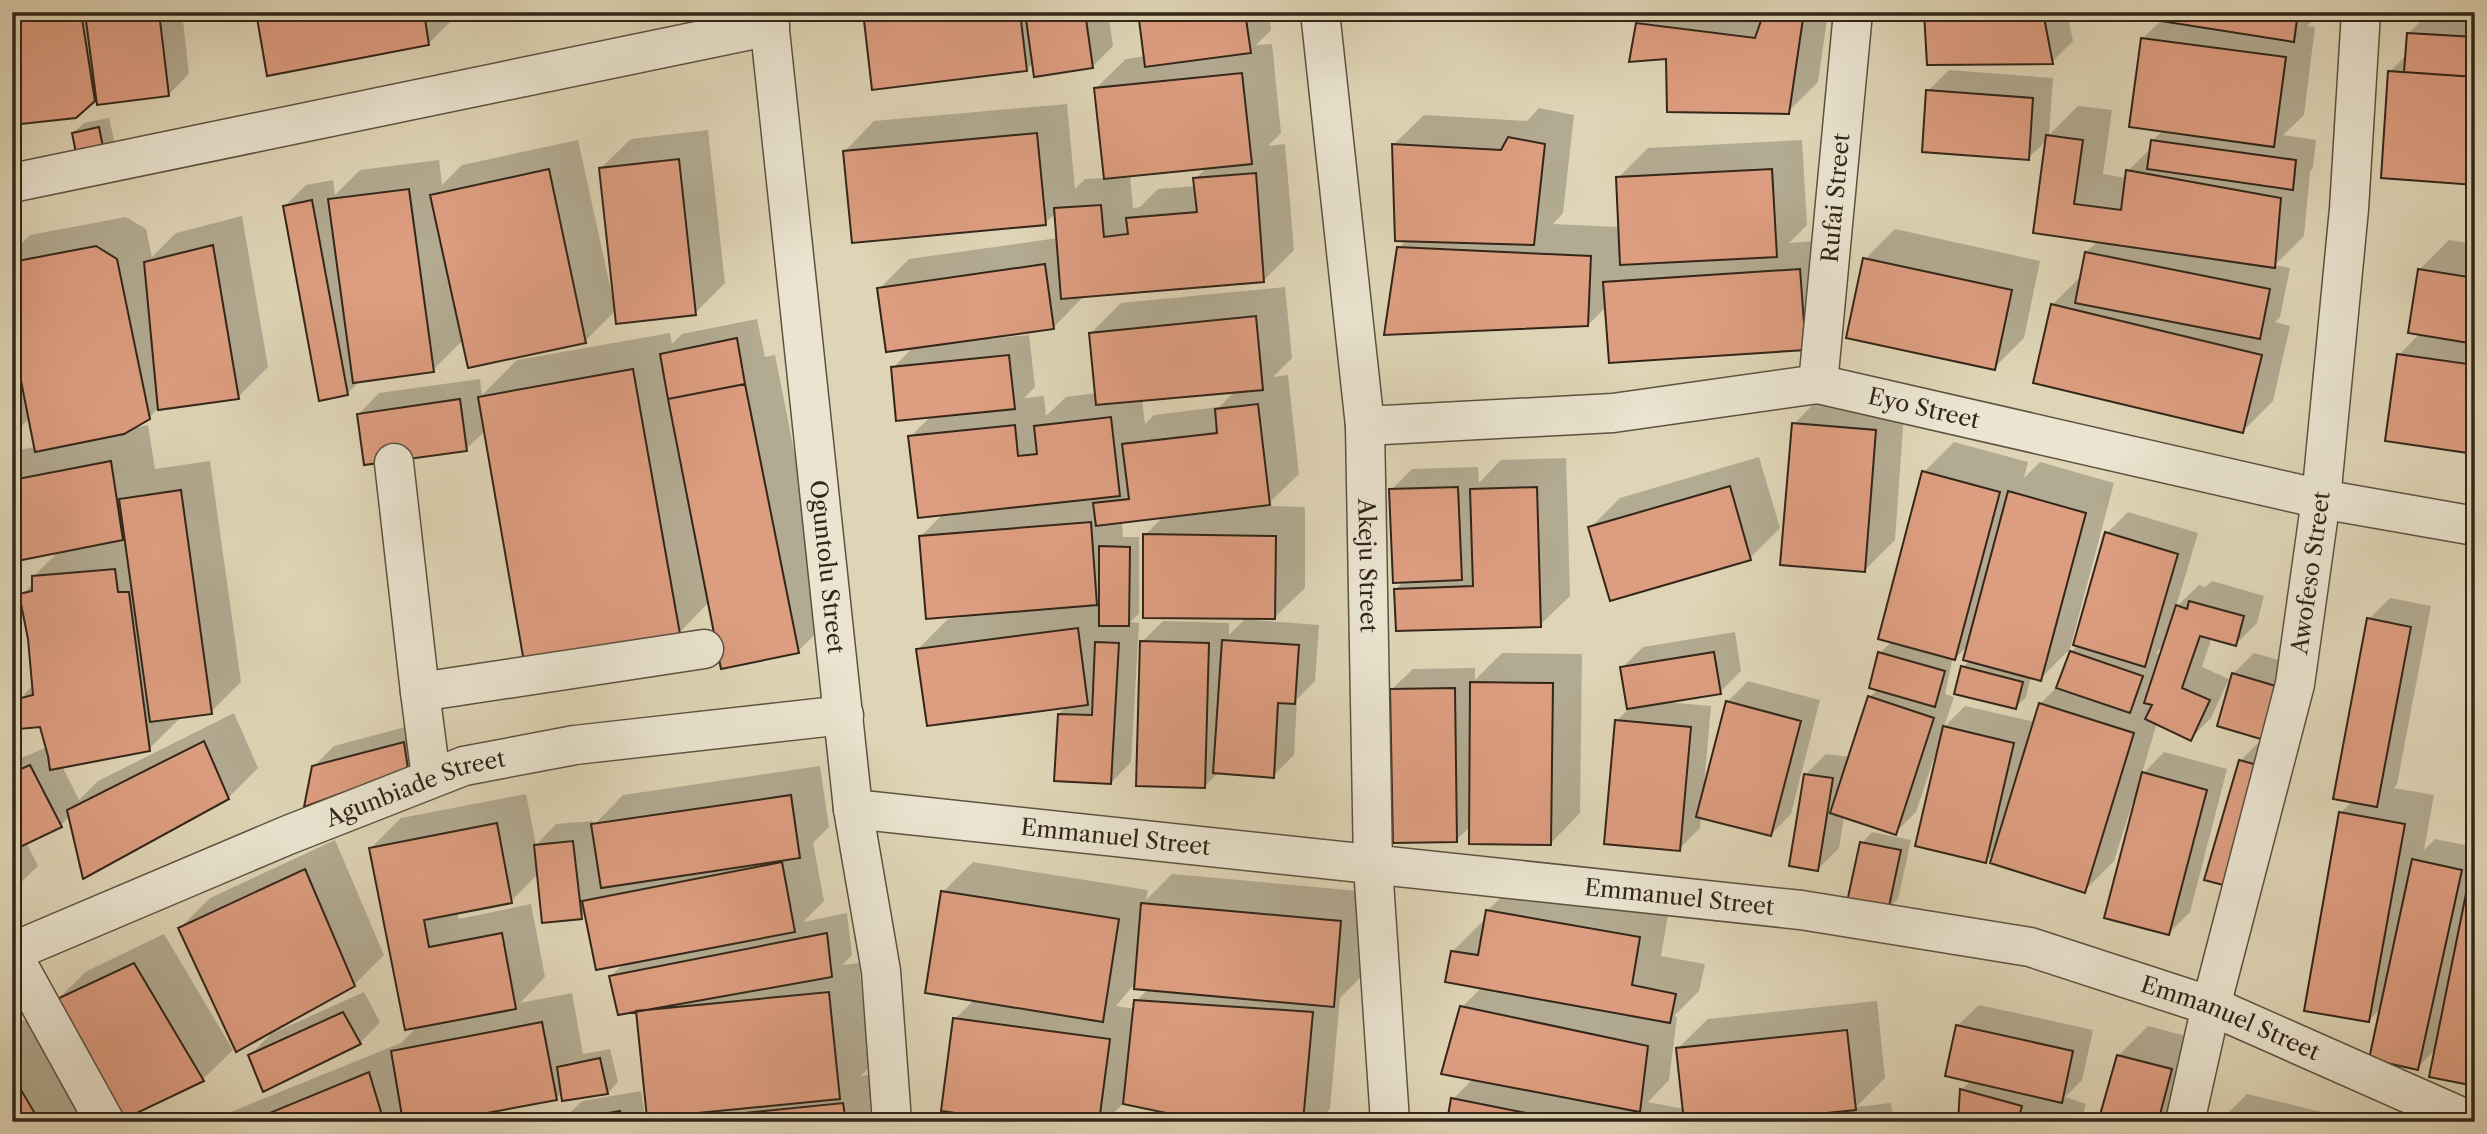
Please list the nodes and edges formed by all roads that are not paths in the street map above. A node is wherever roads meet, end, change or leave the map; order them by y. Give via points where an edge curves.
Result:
1 (1320, 12) edge
2 (1853, 12) edge
3 (2361, 12) edge
4 (769, 19) edge
5 (12, 183) edge
6 (1818, 384) junction
7 (1365, 426) junction
8 (394, 463) dead end
9 (2321, 499) junction
10 (2475, 526) edge
11 (704, 649) dead end
12 (420, 692) junction
13 (844, 715) junction
14 (431, 777) junction
15 (853, 810) junction
16 (1373, 866) junction
17 (12, 953) edge
18 (2211, 1006) junction
19 (105, 1122) edge
20 (892, 1122) edge
21 (1390, 1122) edge
22 (2185, 1122) edge
23 (2473, 1122) edge

1 - 7 street, Akeju Street
2 - 6 street, Rufai Street
3 - 9 street, Awofeso Street
4 - 5 street
4 - 13 street, Oguntolu Street
6 - 7 street, Eyo Street via 1613,413
6 - 9 street, Eyo Street
7 - 16 street, Akeju Street
8 - 12 street
9 - 10 street, Eyo Street
9 - 18 street, Awofeso Street via 2295,684
11 - 12 street
12 - 14 street
13 - 14 street, Agunbiade Street via 575,745 464,766
13 - 15 street, Oguntolu Street
14 - 17 street, Agunbiade Street
15 - 16 street, Emmanuel Street
15 - 20 street, Oguntolu Street via 881,971
16 - 18 street, Emmanuel Street via 1801,910 2030,947
16 - 21 street, Akeju Street
17 - 19 street
18 - 22 street, Awofeso Street
18 - 23 street, Emmanuel Street

